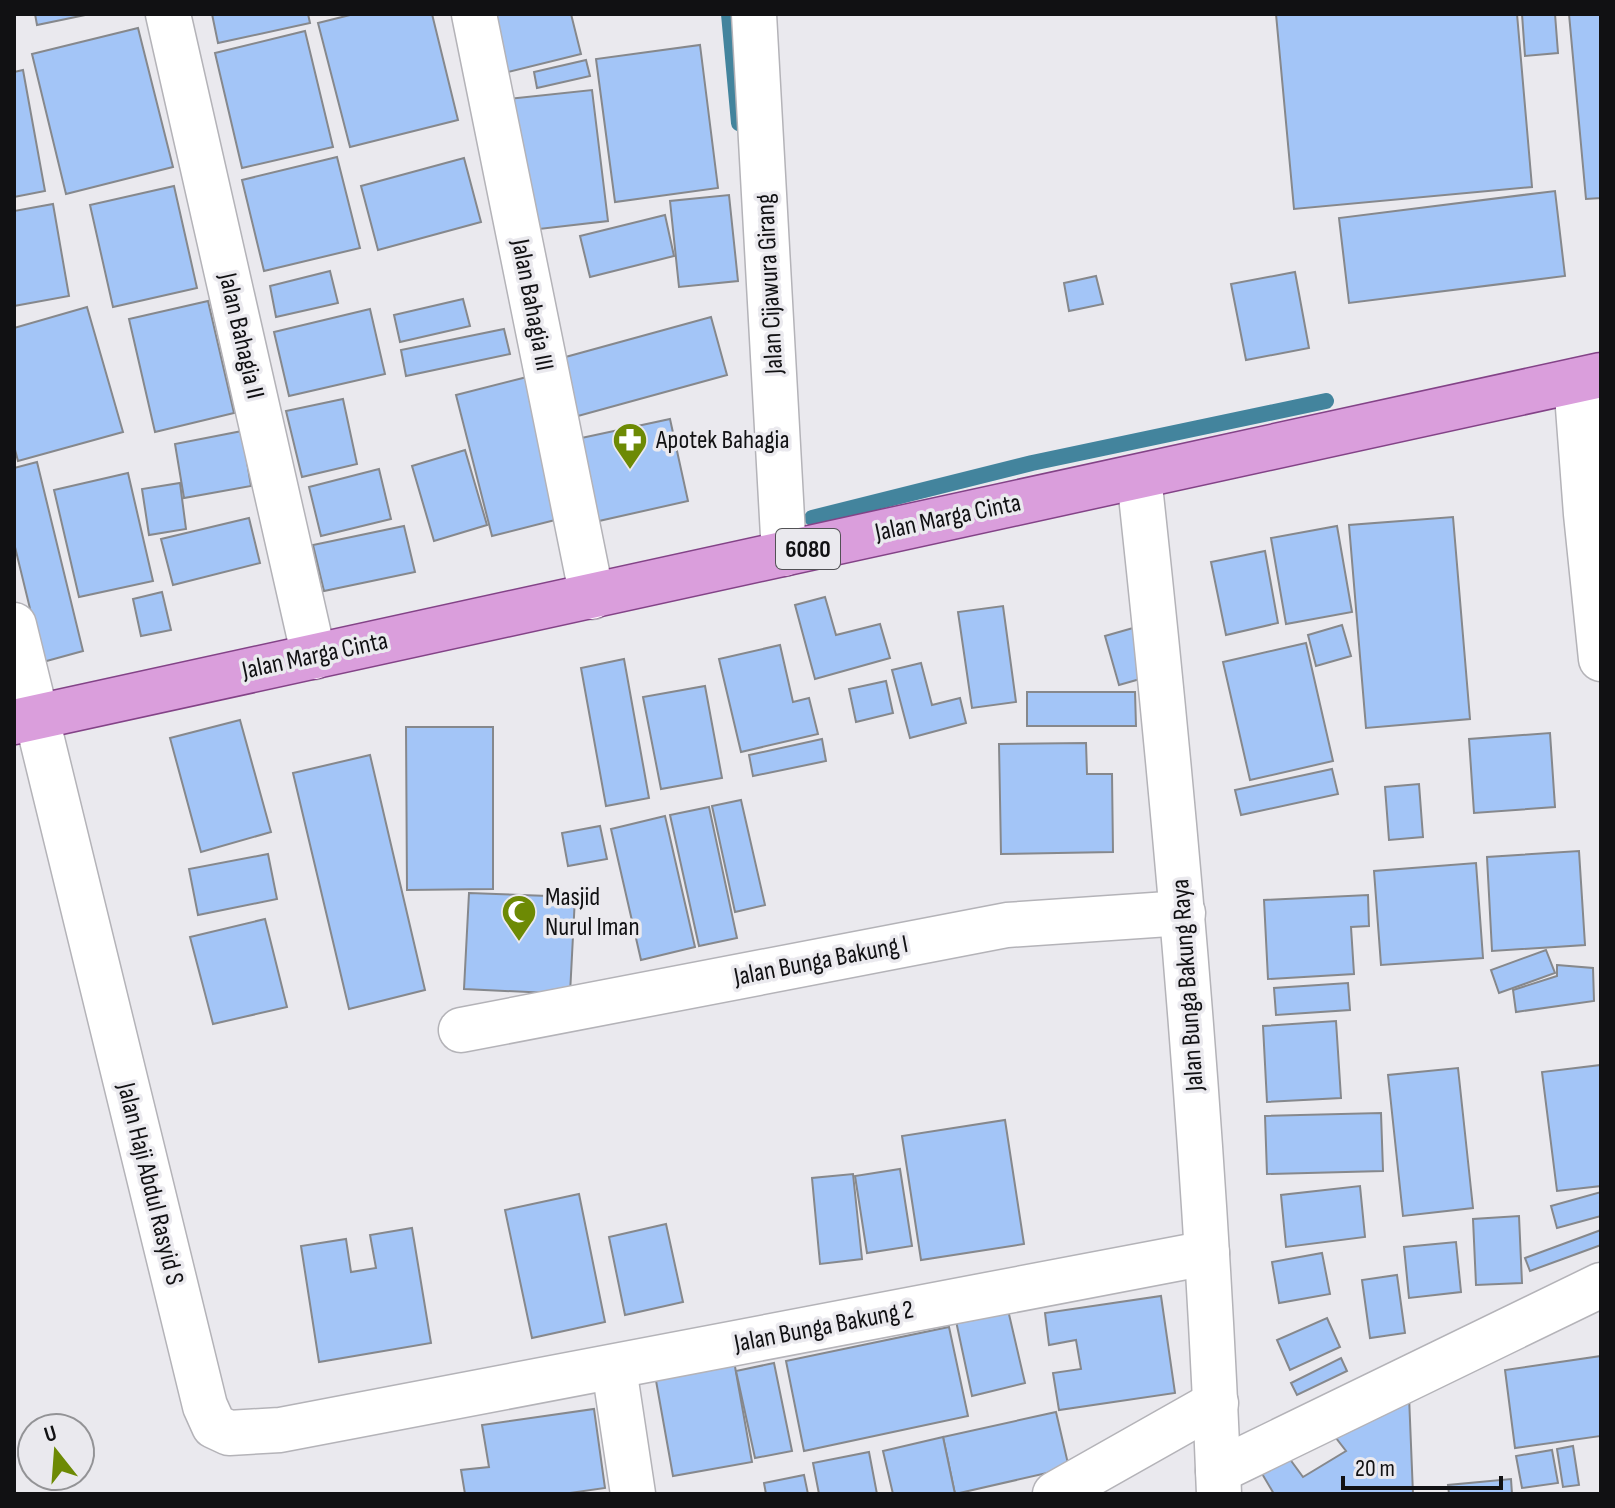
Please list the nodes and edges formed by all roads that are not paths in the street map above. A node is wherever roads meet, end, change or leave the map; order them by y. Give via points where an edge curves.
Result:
1 (168, 14) edge
2 (474, 14) edge
3 (754, 14) edge
4 (1589, 378) edge
5 (1139, 477) junction
6 (784, 554) junction
7 (592, 597) junction
8 (14, 625) edge
9 (314, 657) junction
10 (1601, 659) edge
11 (25, 720) edge
12 (1183, 913) junction
13 (461, 1030) dead end
14 (1207, 1253) junction
15 (1601, 1285) edge
16 (614, 1368) junction
17 (441, 1400) joint
18 (1216, 1403) junction
19 (1218, 1482) edge
20 (633, 1494) edge
21 (1055, 1494) edge

1 - 9 street, Jalan Bahagia II
2 - 7 street, Jalan Bahagia III
3 - 6 street, Jalan Cijawura Girang
4 - 5 main road, Jalan Marga Cinta / 6080
4 - 10 street via 1586,514
5 - 6 main road, Jalan Marga Cinta / 6080
5 - 12 street, Jalan Bunga Bakung Raya
6 - 7 main road, Jalan Marga Cinta / 6080
7 - 9 main road, Jalan Marga Cinta / 6080
8 - 11 street
9 - 11 main road, Jalan Marga Cinta / 6080
11 - 17 street, Jalan Haji Abdul Rasyid S via 214,1426 229,1433 250,1433
12 - 13 street, Jalan Bunga Bakung I via 1007,925
12 - 14 street, Jalan Bunga Bakung Raya
14 - 16 street, Jalan Bunga Bakung 2
14 - 18 street, Jalan Bunga Bakung Raya
15 - 19 street
16 - 17 street, Jalan Bunga Bakung 2
16 - 20 street
18 - 19 street, Jalan Bunga Bakung Raya
18 - 21 street

